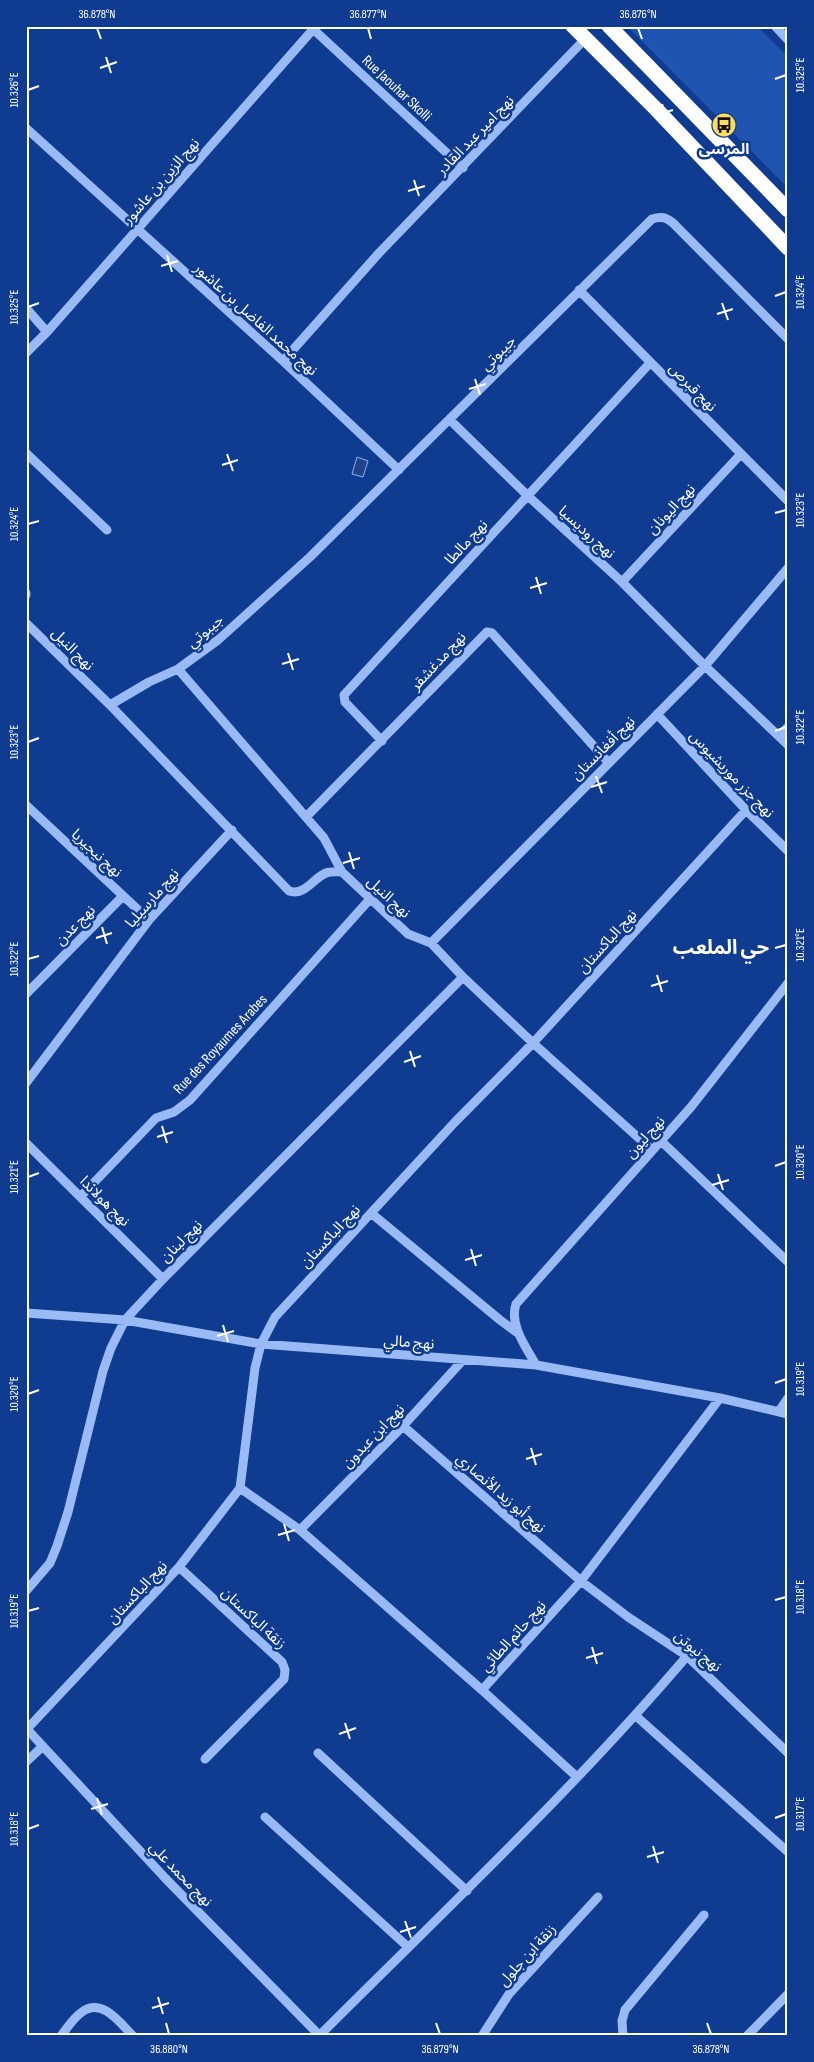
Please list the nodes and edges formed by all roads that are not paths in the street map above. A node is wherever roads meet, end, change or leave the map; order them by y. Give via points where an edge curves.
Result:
1 (573, 26) edge
2 (609, 26) edge
3 (775, 26) edge
4 (315, 28) edge
5 (585, 39) junction
6 (788, 40) edge
7 (26, 128) edge
8 (463, 168) junction
9 (788, 210) edge
10 (137, 229) junction
11 (788, 248) edge
12 (579, 290) junction
13 (26, 308) edge
14 (47, 332) junction
15 (788, 339) edge
16 (26, 353) edge
17 (283, 361) junction
18 (650, 363) junction
19 (450, 420) junction
20 (26, 453) edge
21 (740, 454) junction
22 (399, 470) junction
23 (528, 496) junction
24 (788, 501) edge
25 (106, 530) dead end
26 (788, 568) edge
27 (622, 582) junction
28 (26, 623) edge
29 (705, 666) junction
30 (178, 669) junction
31 (110, 705) junction
32 (656, 714) junction
33 (788, 727) edge
34 (779, 736) junction
35 (382, 741) junction
36 (788, 745) edge
37 (608, 762) junction
38 (26, 805) edge
39 (746, 810) junction
40 (306, 818) junction
41 (232, 830) junction
42 (788, 851) edge
43 (342, 872) junction
44 (123, 896) junction
45 (370, 898) junction
46 (149, 920) junction
47 (431, 943) junction
48 (463, 976) junction
49 (788, 983) edge
50 (26, 994) edge
51 (533, 1042) junction
52 (26, 1083) edge
53 (660, 1140) junction
54 (26, 1143) edge
55 (652, 1150) junction
56 (81, 1196) junction
57 (371, 1213) junction
58 (787, 1261) edge
59 (164, 1278) junction
60 (26, 1312) edge
61 (125, 1320) junction
62 (519, 1334) junction
63 (261, 1344) junction
64 (463, 1360) junction
65 (536, 1365) junction
66 (720, 1398) junction
67 (788, 1398) edge
68 (784, 1412) edge
69 (403, 1426) junction
70 (240, 1488) junction
71 (300, 1530) junction
72 (179, 1567) junction
73 (581, 1581) junction
74 (26, 1590) edge
75 (686, 1656) junction
76 (482, 1690) junction
77 (636, 1716) junction
78 (27, 1729) edge
79 (43, 1746) junction
80 (788, 1753) edge
81 (318, 1754) dead end
82 (205, 1759) dead end
83 (26, 1762) edge
84 (577, 1777) junction
85 (265, 1817) dead end
86 (788, 1852) edge
87 (467, 1891) junction
88 (598, 1897) dead end
89 (704, 1914) dead end
90 (408, 1947) junction
91 (788, 1994) edge
92 (61, 2036) edge
93 (133, 2036) edge
94 (319, 2036) edge
95 (482, 2036) edge
96 (623, 2036) edge
97 (747, 2036) edge

1 - 5 highway
2 - 9 highway
3 - 6 street
4 - 8 street, Rue Jaouhar Skolli
4 - 10 street, نهج الزين بن عاشور
5 - 8 street, نهج امير عبد القادر
5 - 11 highway
7 - 10 street, نهج محمد الفاضل بن عاشور
8 - 17 street, نهج امير عبد القادر via 379,253
10 - 14 street, نهج الزين بن عاشور
10 - 17 street, نهج محمد الفاضل بن عاشور
12 - 15 street, جيبوتي via 652,219 659,216 667,218
12 - 18 street, نهج قبرص
12 - 19 street, جيبوتي
13 - 14 street
14 - 16 street, نهج الزين بن عاشور
17 - 22 street, نهج محمد الفاضل بن عاشور
18 - 21 street, نهج قبرص
18 - 23 street, نهج مالطا
19 - 22 street, جيبوتي
19 - 23 street, نهج روديسيا
20 - 25 street
21 - 24 street, نهج قبرص
21 - 27 street, نهج اليونان
22 - 30 street, جيبوتي via 218,640
23 - 27 street, نهج روديسيا
23 - 35 street, نهج مالطا via 344,695 345,702
26 - 29 street, نهج أفغانستان
27 - 29 street, نهج روديسيا
28 - 31 street, نهج النيل
29 - 32 street, نهج أفغانستان
29 - 34 street, نهج روديسيا
30 - 31 street, جيبوتي
30 - 40 street
31 - 41 street, نهج النيل
32 - 37 street, نهج أفغانستان
32 - 39 street, نهج جزر موريشيوس
33 - 34 street
34 - 36 street, نهج روديسيا
35 - 37 street, نهج مدغشقر via 484,633 490,631
35 - 40 street, نهج مدغشقر
37 - 47 street, نهج أفغانستان
38 - 44 street, نهج نيجيريا
39 - 42 street, نهج جزر موريشيوس
39 - 51 street, نهج الباكستان
40 - 43 street via 324,838
41 - 43 street, نهج النيل via 295,893 328,872
41 - 46 street, نهج مارسيليا
43 - 45 street, نهج النيل
44 - 46 street, نهج نيجيريا
44 - 50 street, نهج عدن
45 - 47 street, نهج النيل via 408,934
45 - 56 street, Rue des Royaumes Arabes via 190,1100 174,1112 156,1118
46 - 52 street, نهج مارسيليا
47 - 48 street, نهج النيل
48 - 51 street, نهج النيل
48 - 59 street, نهج لبنان
49 - 53 street, نهج ليون via 691,1107
51 - 55 street, نهج النيل
51 - 57 street, نهج الباكستان
53 - 55 street, نهج ليون
53 - 58 street
54 - 56 street, نهج هولاندا
55 - 62 street, نهج ليون via 516,1304 514,1318
56 - 59 street, نهج هولاندا
57 - 62 street
57 - 63 street, نهج الباكستان via 275,1317
59 - 61 street, نهج لبنان
60 - 61 street, نهج مالي
61 - 63 street, نهج مالي
61 - 74 street, نهج لبنان via 103,1371 57,1546 50,1562
62 - 65 street
63 - 64 street, نهج مالي
63 - 70 street, نهج الباكستان via 254,1368
64 - 65 street, نهج مالي
64 - 69 street, نهج ابن عبدون
65 - 66 street, نهج مالي
66 - 68 street, نهج مالي
66 - 73 street, نهج حاتم الطائي
67 - 68 street
69 - 71 street, نهج ابن عبدون
69 - 73 street, نهج أبو زيد الأنصاري
70 - 71 street, نهج حاتم الطائي
70 - 72 street, نهج الباكستان
71 - 76 street, نهج حاتم الطائي
72 - 78 street, نهج الباكستان
72 - 82 street, زنقة الباكستان via 282,1662 285,1670 284,1678
73 - 75 street, نهج نيوتن
73 - 76 street, نهج حاتم الطائي
75 - 77 street
75 - 80 street, نهج نيوتن
76 - 84 street
77 - 84 street
77 - 86 street
78 - 79 street, نهج محمد علي
79 - 83 street
79 - 94 street, نهج محمد علي via 166,1879
81 - 87 street
84 - 87 street
85 - 90 street
87 - 90 street
88 - 95 street, زنقة ابن جلول via 509,1994
89 - 96 street via 625,2010
90 - 94 street
91 - 97 street
92 - 93 street via 81,2012 93,2007 106,2010

